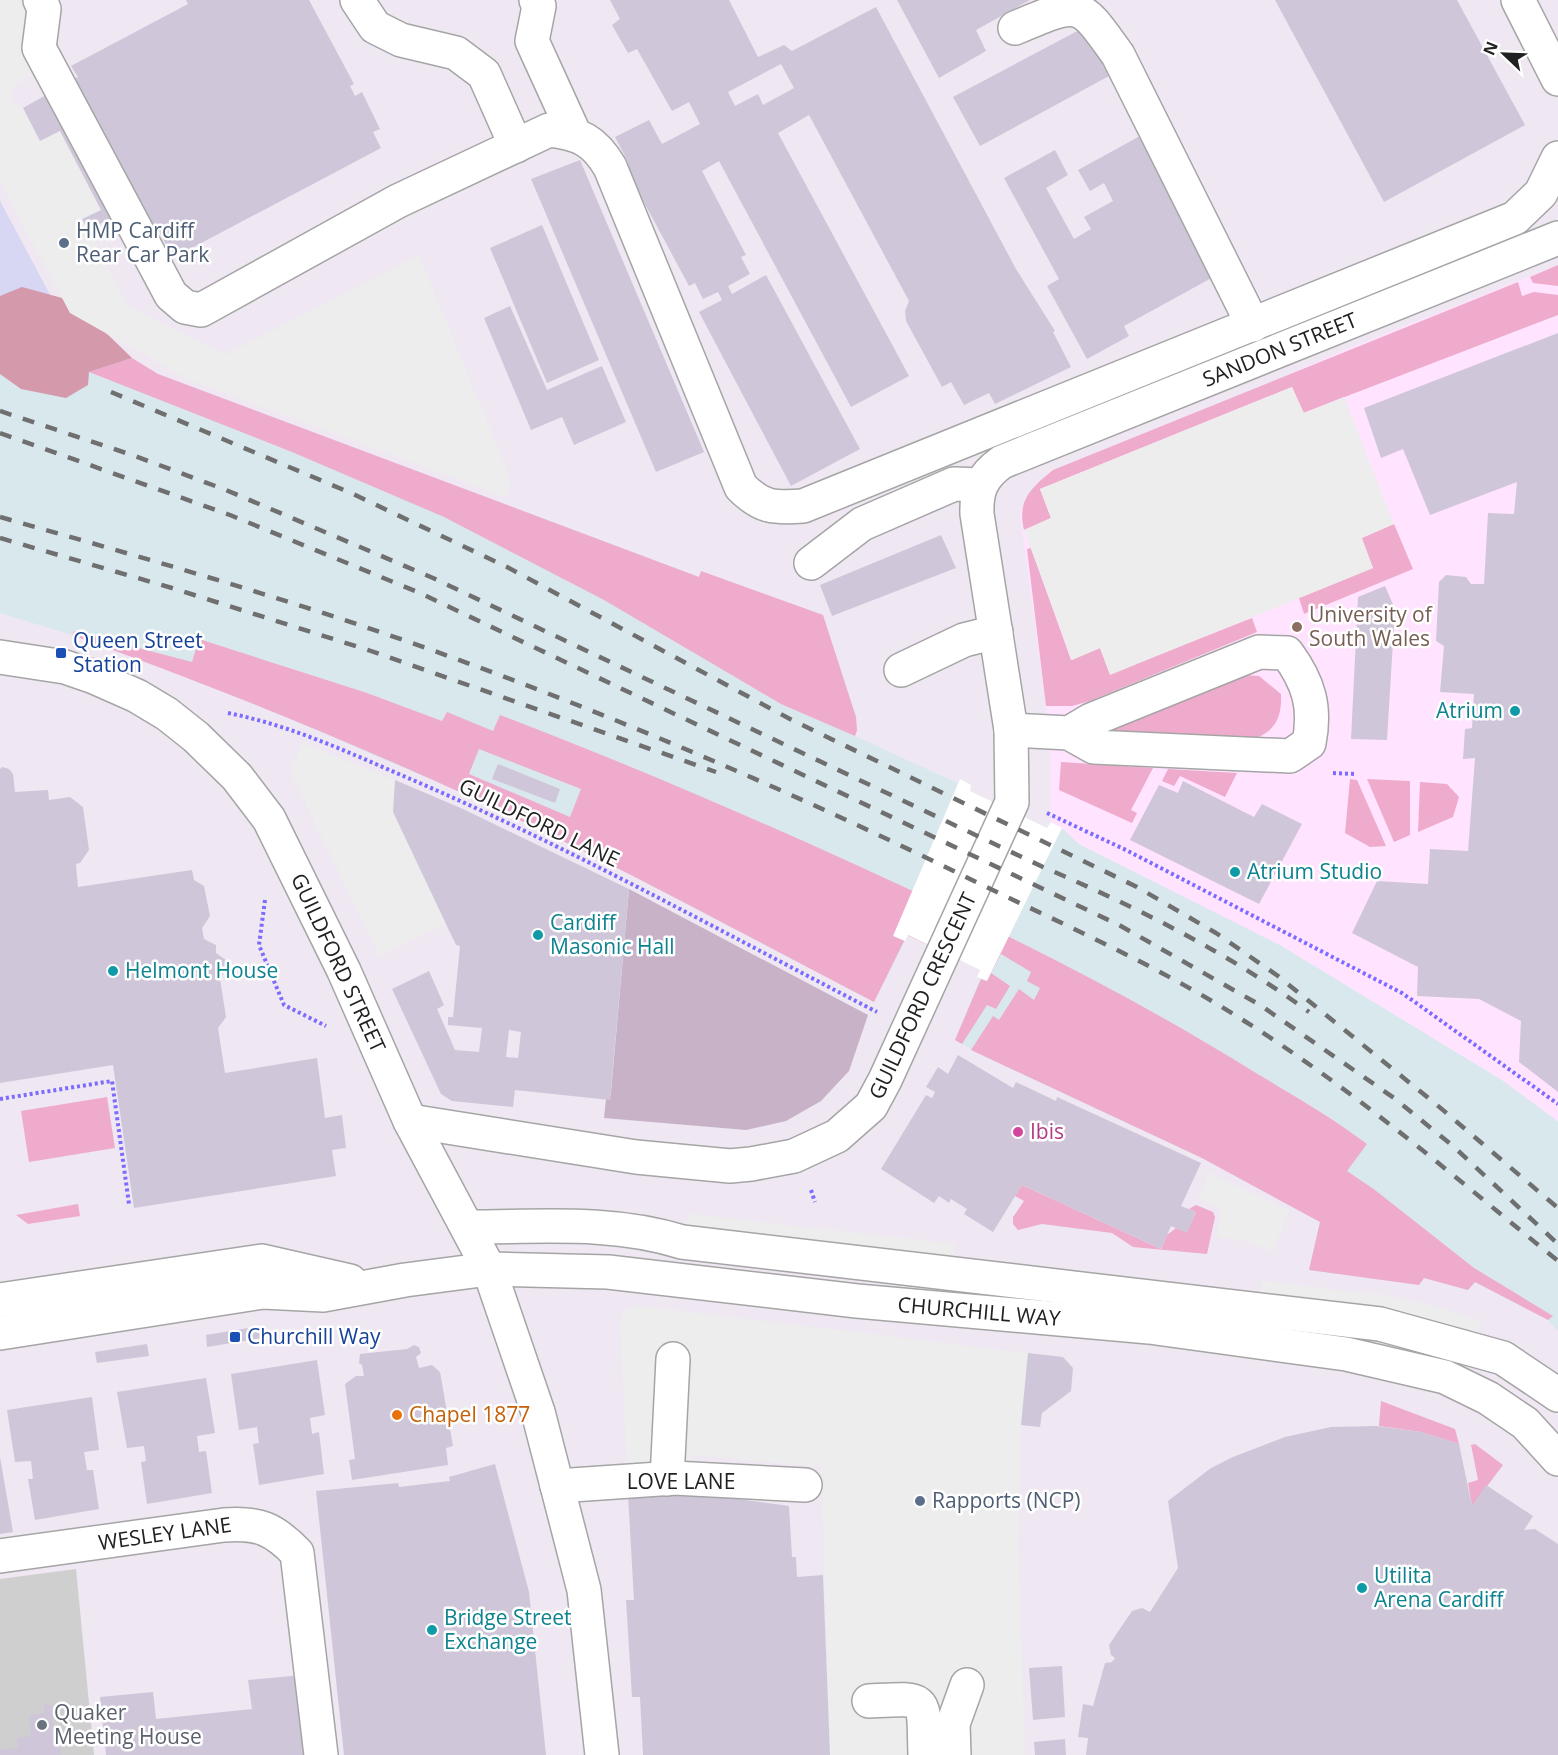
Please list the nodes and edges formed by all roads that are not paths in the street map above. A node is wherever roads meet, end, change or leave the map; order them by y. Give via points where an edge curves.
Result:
1 (40, 0) edge
2 (357, 0) edge
3 (536, 0) edge
4 (1518, 0) edge
5 (1015, 28) dead end
6 (1558, 79) edge
7 (574, 134) junction
8 (516, 146) junction
9 (1558, 158) edge
10 (1558, 238) edge
11 (1253, 325) junction
12 (991, 473) junction
13 (811, 563) dead end
14 (996, 632) junction
15 (0, 657) edge
16 (901, 670) dead end
17 (1011, 730) junction
18 (1069, 733) junction
19 (410, 1121) junction
20 (469, 1227) junction
21 (489, 1269) junction
22 (369, 1286) junction
23 (0, 1300) edge
24 (0, 1333) edge
25 (673, 1359) dead end
26 (1558, 1395) edge
27 (1558, 1459) edge
28 (667, 1479) junction
29 (805, 1485) dead end
30 (557, 1486) junction
31 (0, 1556) edge
32 (967, 1685) dead end
33 (869, 1701) dead end
34 (321, 1755) edge
35 (603, 1755) edge
36 (925, 1755) edge
37 (954, 1755) edge

1 - 8 street via 44,9 39,48 171,295 185,308 201,310 398,201
2 - 8 street via 375,27 401,39 456,53 484,74
3 - 7 street via 539,6 532,41
4 - 6 street
5 - 11 street via 1062,3 1075,2 1093,13 1118,55
7 - 8 street via 549,130
7 - 11 street via 598,148 610,167 741,487 755,501 778,508 802,506
9 - 11 street via 1542,193 1515,218
10 - 12 street, SANDON STREET
12 - 13 street, SANDON STREET via 954,484 862,524
12 - 14 street, GUILDFORD CRESCENT via 976,498
14 - 16 street via 964,640
14 - 17 street, GUILDFORD CRESCENT
15 - 19 street, GUILDFORD STREET via 65,667 137,696 196,737 237,777 269,819 344,971
17 - 18 street
17 - 19 street, GUILDFORD CRESCENT via 1012,802 910,1028 871,1106 857,1121 814,1149 772,1161 730,1166 636,1157
18 - 18 street via 1091,720 1259,652 1287,654 1303,675 1314,719 1309,743 1290,756 1094,747
19 - 20 street, GUILDFORD STREET
20 - 21 street, GUILDFORD STREET
20 - 26 street, CHURCHILL WAY via 596,1227 649,1232 682,1242 1380,1324 1503,1358
21 - 22 street, CHURCHILL WAY
21 - 27 street, CHURCHILL WAY via 608,1272 857,1301 1149,1327 1346,1354 1445,1377 1488,1398 1525,1422
21 - 30 street, GUILDFORD STREET via 538,1412
22 - 23 street, CHURCHILL WAY via 262,1261
22 - 24 street, CHURCHILL WAY via 323,1295 263,1292
25 - 28 street
28 - 29 street, LOVE LANE
28 - 30 street, LOVE LANE
30 - 35 street, GUILDFORD STREET via 584,1590
31 - 34 street, WESLEY LANE via 224,1524 246,1523 279,1533 297,1552
32 - 37 street via 953,1724
33 - 36 street via 913,1699 921,1704

